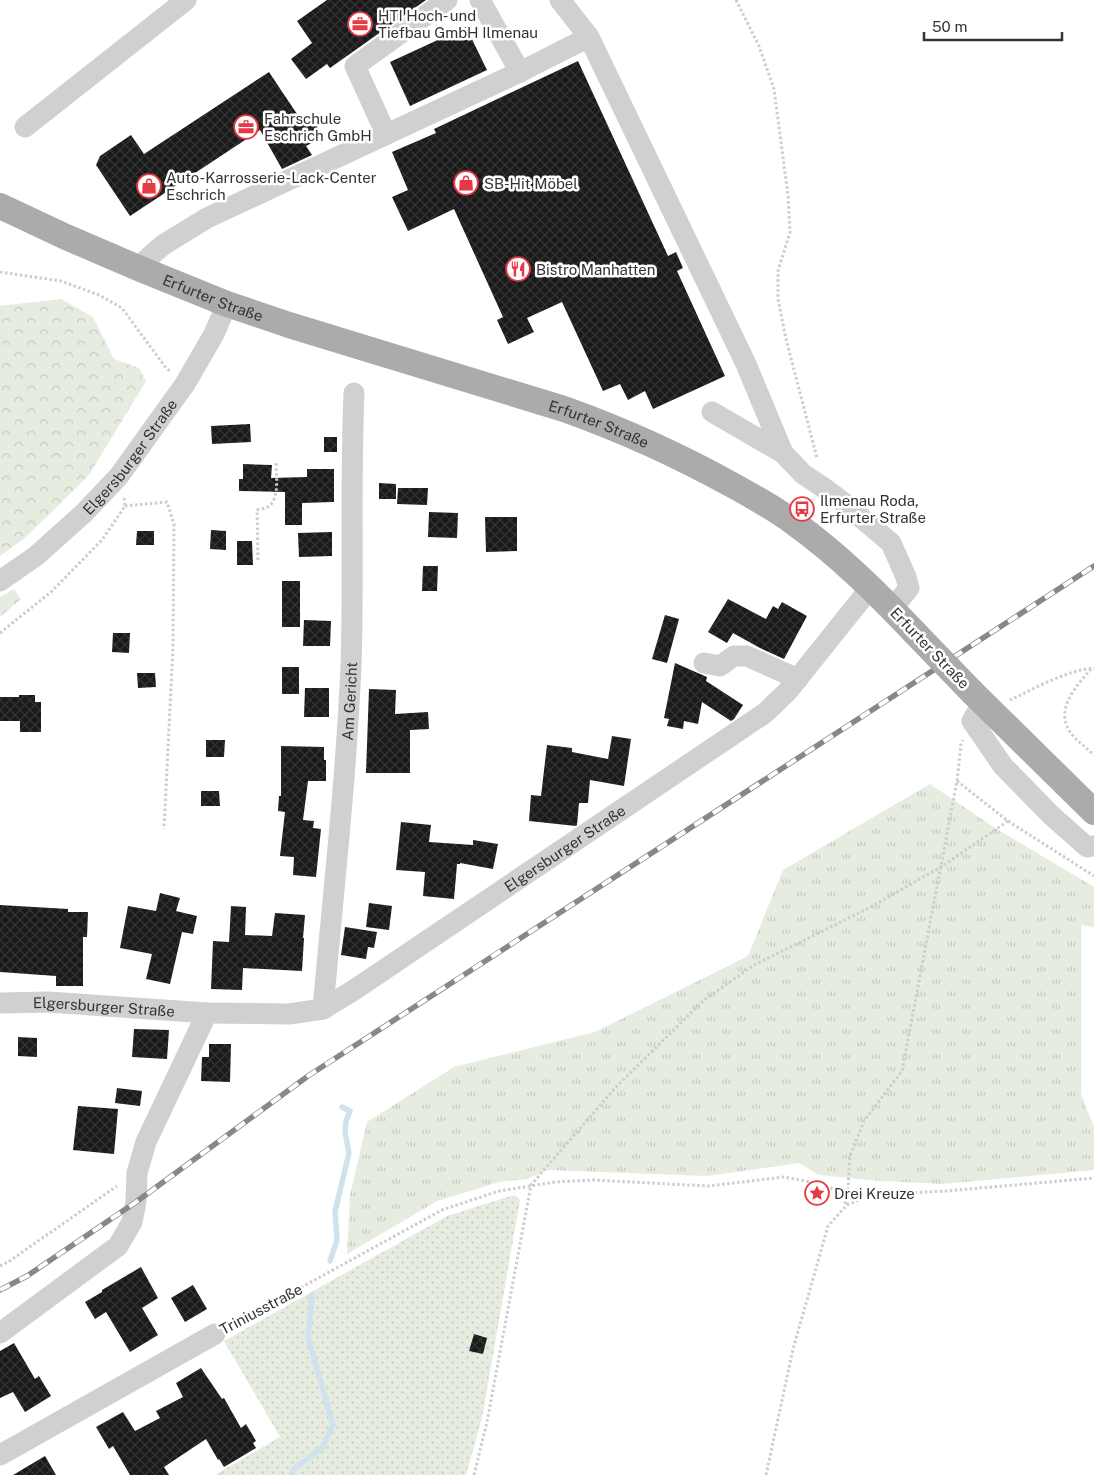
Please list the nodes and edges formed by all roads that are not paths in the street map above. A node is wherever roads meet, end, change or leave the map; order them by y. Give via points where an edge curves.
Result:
1 (186, 0) edge
2 (447, 0) edge
3 (480, 0) edge
4 (560, 0) edge
5 (589, 37) junction
6 (520, 72) junction
7 (25, 127) dead end
8 (386, 134) junction
9 (0, 206) edge
10 (143, 270) junction
11 (227, 304) junction
12 (354, 394) dead end
13 (712, 412) dead end
14 (783, 453) junction
15 (0, 581) edge
16 (871, 587) junction
17 (892, 608) junction
18 (704, 663) dead end
19 (798, 679) junction
20 (983, 702) junction
21 (1094, 812) edge
22 (1094, 846) edge
23 (0, 1003) edge
24 (323, 1010) junction
25 (207, 1013) junction
26 (0, 1333) edge
27 (215, 1334) road end
28 (0, 1455) edge

1 - 7 street
2 - 8 street via 355,66
3 - 6 street
4 - 5 street
5 - 6 street
5 - 14 street via 746,364
6 - 8 street
8 - 10 street via 207,218 163,245 146,259
9 - 10 main road, Erfurter Straße
10 - 11 main road, Erfurter Straße
11 - 15 street, Elgersburger Straße via 185,384 119,476 36,556
11 - 16 main road, Erfurter Straße via 564,409 664,449 791,520
12 - 24 street, Am Gericht via 353,606 346,761
13 - 14 street
14 - 17 street via 803,474 891,543 909,588
16 - 17 main road, Erfurter Straße
16 - 19 street, Elgersburger Straße
17 - 20 main road, Erfurter Straße, bridge
18 - 19 street via 720,666 734,656 747,656
19 - 24 street, Elgersburger Straße via 765,714
20 - 21 main road, Erfurter Straße
20 - 22 street via 972,721 1003,766 1081,842 1087,847
23 - 25 street, Elgersburger Straße via 48,1002
24 - 25 street, Elgersburger Straße via 289,1014
25 - 26 street via 146,1142 137,1173 132,1222 118,1246
27 - 28 street, Triniusstraße

